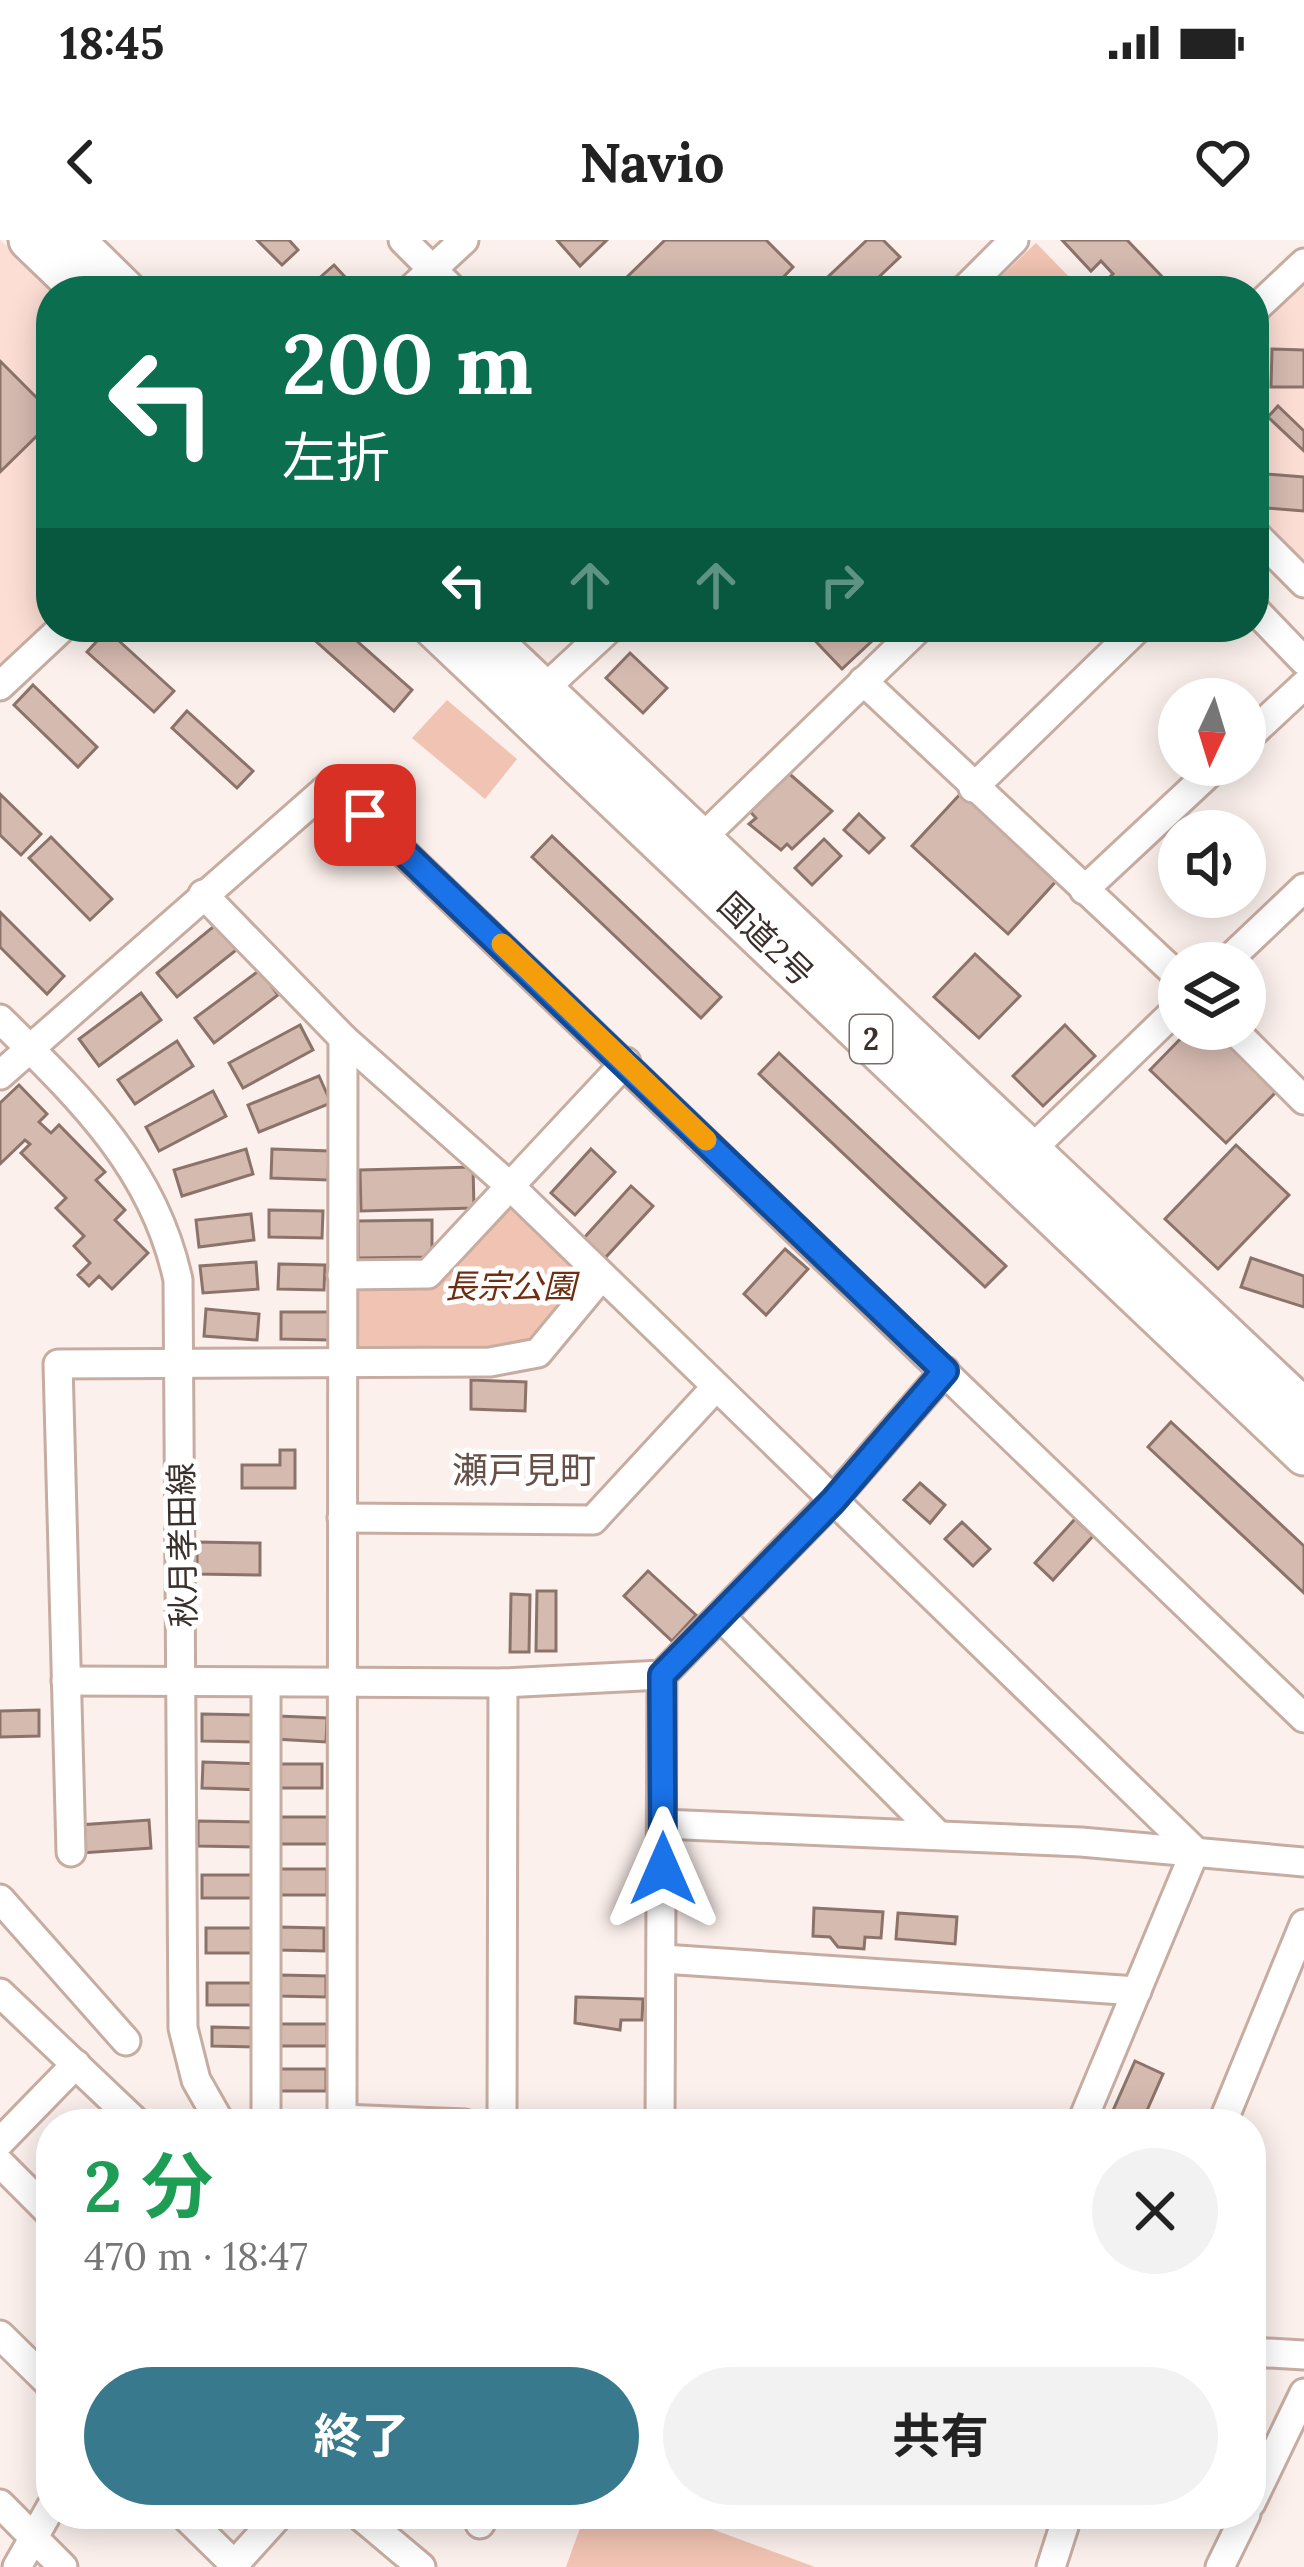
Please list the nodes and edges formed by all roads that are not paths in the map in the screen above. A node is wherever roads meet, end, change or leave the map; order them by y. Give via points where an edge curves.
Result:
1 (29, 240) edge
2 (74, 240) edge
3 (404, 240) edge
4 (464, 240) edge
5 (1013, 240) edge
6 (1304, 262) edge
7 (432, 268) junction
8 (66, 276) edge
9 (111, 276) edge
10 (424, 276) edge
11 (440, 276) edge
12 (978, 276) edge
13 (1269, 296) edge
14 (1269, 547) edge
15 (1304, 583) edge
16 (1269, 625) edge
17 (47, 642) edge
18 (449, 642) edge
19 (492, 642) edge
20 (595, 642) edge
21 (904, 642) edge
22 (1110, 642) edge
23 (1124, 642) edge
24 (1117, 649) junction
25 (1304, 661) edge
26 (863, 680) junction
27 (1304, 685) edge
28 (0, 686) edge
29 (542, 690) junction
30 (1266, 720) edge
31 (1195, 786) edge
32 (973, 788) junction
33 (702, 838) junction
34 (1304, 888) edge
35 (1084, 890) junction
36 (203, 894) junction
37 (1247, 942) edge
38 (1158, 958) edge
39 (0, 1019) edge
40 (1158, 1027) edge
41 (344, 1038) junction
42 (28, 1047) junction
43 (1254, 1050) edge
44 (626, 1062) junction
45 (0, 1075) edge
46 (1304, 1100) edge
47 (1032, 1149) junction
48 (512, 1188) junction
49 (342, 1275) junction
50 (601, 1277) junction
51 (180, 1359) junction
52 (345, 1361) junction
53 (945, 1371) junction
54 (715, 1388) junction
55 (1304, 1409) edge
56 (1304, 1455) edge
57 (833, 1501) junction
58 (342, 1518) junction
59 (721, 1618) junction
60 (662, 1675) junction
61 (66, 1681) junction
62 (184, 1681) junction
63 (342, 1681) junction
64 (266, 1683) junction
65 (503, 1683) junction
66 (1304, 1718) edge
67 (662, 1824) junction
68 (938, 1834) junction
69 (1196, 1851) junction
70 (71, 1852) dead end
71 (1304, 1862) edge
72 (0, 1899) edge
73 (1304, 1924) edge
74 (663, 1959) junction
75 (1137, 1991) junction
76 (0, 1993) edge
77 (126, 2042) dead end
78 (76, 2064) junction
79 (122, 2109) edge
80 (212, 2109) edge
81 (266, 2109) edge
82 (342, 2109) edge
83 (502, 2109) edge
84 (660, 2109) edge
85 (1087, 2109) edge
86 (1228, 2109) edge
87 (0, 2142) edge
88 (0, 2163) edge
89 (36, 2200) edge
90 (0, 2335) edge
91 (1266, 2353) edge
92 (1304, 2355) edge
93 (36, 2370) edge
94 (1304, 2393) edge
95 (1266, 2472) edge
96 (0, 2504) edge
97 (39, 2529) edge
98 (198, 2529) edge
99 (267, 2529) edge
100 (376, 2529) edge
101 (1063, 2529) edge
102 (1239, 2529) edge
103 (34, 2537) junction
104 (234, 2566) edge
105 (17, 2567) edge
106 (63, 2567) edge
107 (422, 2567) edge
108 (1051, 2567) edge
109 (1220, 2567) edge

1 - 8 highway
2 - 9 highway
3 - 7 street
4 - 7 street
5 - 12 street
6 - 13 street
7 - 10 street
7 - 11 street
14 - 15 street
16 - 25 street
17 - 28 street
18 - 56 highway, 国道2号 / 2
19 - 29 highway, 国道2号 / 2
20 - 29 street
21 - 26 street
22 - 24 street
23 - 24 street
24 - 32 street
26 - 32 street
26 - 33 street
27 - 30 street
29 - 33 highway, 国道2号 / 2
31 - 35 street
32 - 35 street
33 - 47 highway, 国道2号 / 2
34 - 37 street
35 - 38 street
36 - 41 street
36 - 42 street
36 - 44 street via 332,784
39 - 42 street, 秋月孝田線
40 - 47 street
41 - 48 street
41 - 49 street
42 - 45 street
42 - 51 street, 秋月孝田線 via 153,1197 178,1280
43 - 46 street
44 - 48 street
44 - 53 street
47 - 55 highway, 国道2号 / 2
48 - 49 street via 428,1274
48 - 50 street
49 - 52 street
50 - 52 street via 538,1353 490,1362
50 - 54 street
51 - 52 street
51 - 61 street via 58,1364
51 - 62 street, 秋月孝田線
52 - 58 street
53 - 57 street
53 - 66 street
54 - 57 street
54 - 58 street via 592,1520
57 - 59 street
57 - 69 street
58 - 63 street
59 - 60 street
59 - 68 street
60 - 65 street
60 - 67 street
61 - 62 street
61 - 70 street
62 - 64 street
62 - 80 street, 秋月孝田線 via 183,2028
63 - 64 street
63 - 65 street
63 - 82 street
64 - 81 street
65 - 83 street
67 - 68 street
67 - 74 street
68 - 69 street
69 - 71 street
69 - 75 street
72 - 77 street
73 - 86 street
74 - 75 street
74 - 84 street
75 - 85 street
76 - 78 street
78 - 79 street
78 - 87 street
88 - 89 street
90 - 93 street
91 - 92 street
94 - 95 street
96 - 103 street
97 - 103 street
98 - 104 street
99 - 104 street
100 - 107 street
101 - 108 street
102 - 109 street
103 - 105 street
103 - 106 street

